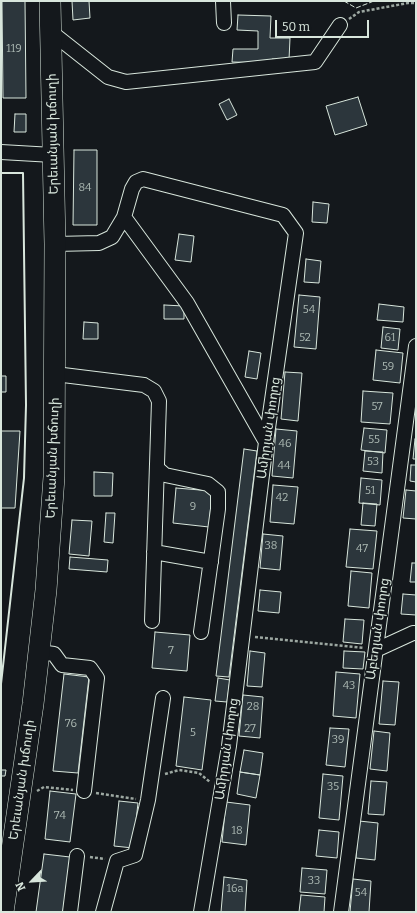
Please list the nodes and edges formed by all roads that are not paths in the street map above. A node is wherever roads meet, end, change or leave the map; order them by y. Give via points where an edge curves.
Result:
1 (50, 1) edge
2 (223, 1) edge
3 (224, 23) dead end
4 (340, 25) road end
5 (51, 32) junction
6 (1, 152) edge
7 (53, 155) junction
8 (124, 217) junction
9 (55, 244) junction
10 (416, 346) edge
11 (55, 374) junction
12 (266, 442) junction
13 (157, 468) junction
14 (154, 552) junction
15 (211, 562) junction
16 (152, 621) dead end
17 (201, 632) dead end
18 (416, 633) edge
19 (376, 650) junction
20 (39, 652) junction
21 (164, 698) dead end
22 (84, 791) road end
23 (83, 857) road end
24 (3, 912) edge
25 (70, 912) edge
26 (103, 912) edge
27 (201, 912) edge
28 (341, 912) edge

1 - 5 highway, Երեւանյան խճուղի
2 - 3 street
4 - 5 street via 315,62 126,82 108,76
5 - 7 highway, Երեւանյան խճուղի
6 - 7 street
7 - 9 highway, Երեւանյան խճուղի
8 - 9 street, Ամիրյան փողոց via 112,237 99,243
8 - 12 street via 187,303
8 - 12 street, Ամիրյան փողոց via 132,189 136,182 143,179 282,215 296,234
9 - 11 highway, Երեւանյան խճուղի
10 - 19 street, Աբեղյան փողոց
11 - 13 street via 144,386 154,391 159,402
11 - 20 highway, Երեւանյան խճուղի via 54,477
12 - 27 street, Ամիրյան փողոց via 229,746
13 - 14 street
13 - 15 street via 165,475 208,484 218,492
14 - 15 street
14 - 16 street
15 - 17 street
18 - 19 street
19 - 28 street, Աբեղյան փողոց
20 - 22 street via 54,654 62,665 90,668 97,678
20 - 24 highway, Երեւանյան խճուղի
21 - 26 street via 148,800 135,855 116,861
23 - 25 street

